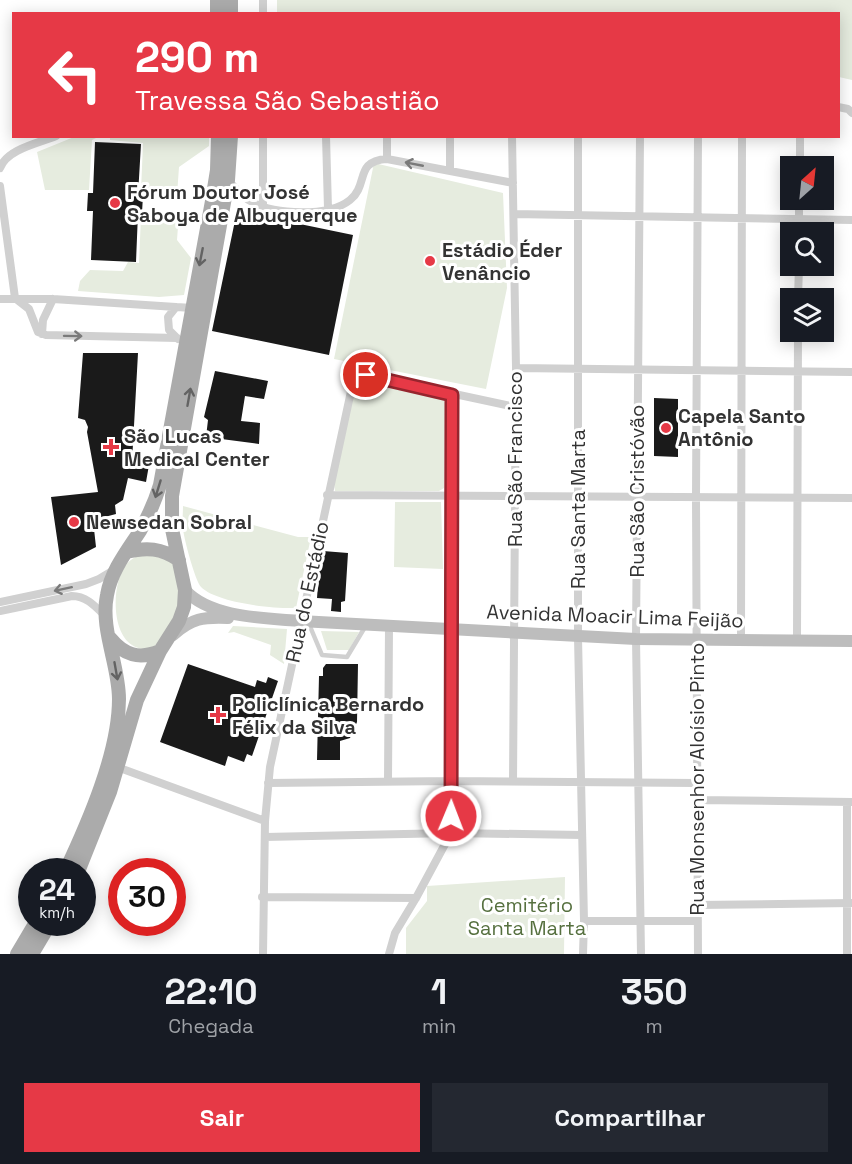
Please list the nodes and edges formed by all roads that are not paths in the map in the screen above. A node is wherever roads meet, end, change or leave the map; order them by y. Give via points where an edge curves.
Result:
1 (51, 138) edge
2 (219, 138) edge
3 (231, 138) edge
4 (263, 138) edge
5 (326, 138) edge
6 (387, 138) edge
7 (450, 138) edge
8 (512, 138) edge
9 (578, 138) edge
10 (640, 138) edge
11 (698, 138) edge
12 (742, 138) edge
13 (800, 138) edge
14 (800, 156) edge
15 (387, 159) junction
16 (0, 168) edge
17 (450, 171) junction
18 (228, 180) junction
19 (513, 183) junction
20 (0, 186) edge
21 (263, 207) junction
22 (328, 210) junction
23 (800, 210) edge
24 (514, 214) junction
25 (578, 214) junction
26 (638, 217) junction
27 (696, 217) junction
28 (742, 218) junction
29 (800, 218) junction
30 (852, 220) edge
31 (800, 222) edge
32 (15, 298) junction
33 (0, 299) edge
34 (53, 299) junction
35 (176, 307) junction
36 (193, 308) junction
37 (42, 334) junction
38 (181, 342) junction
39 (798, 342) edge
40 (516, 368) junction
41 (577, 368) junction
42 (638, 368) junction
43 (696, 369) junction
44 (742, 369) junction
45 (797, 371) junction
46 (852, 372) edge
47 (452, 395) junction
48 (515, 407) junction
49 (327, 495) junction
50 (451, 496) junction
51 (515, 496) junction
52 (578, 496) junction
53 (637, 497) junction
54 (696, 498) junction
55 (740, 498) junction
56 (798, 498) junction
57 (852, 498) edge
58 (126, 552) junction
59 (179, 560) junction
60 (117, 568) junction
61 (185, 590) junction
62 (0, 602) edge
63 (0, 611) edge
64 (107, 617) junction
65 (268, 619) junction
66 (304, 621) junction
67 (367, 625) junction
68 (389, 626) junction
69 (451, 630) junction
70 (514, 634) junction
71 (578, 637) junction
72 (110, 638) junction
73 (170, 638) junction
74 (636, 639) junction
75 (696, 639) junction
76 (741, 639) junction
77 (797, 640) junction
78 (852, 641) edge
79 (160, 651) junction
80 (117, 767) junction
81 (388, 781) junction
82 (452, 781) junction
83 (513, 781) junction
84 (582, 782) junction
85 (638, 782) junction
86 (268, 783) junction
87 (696, 783) junction
88 (697, 800) junction
89 (850, 802) edge
90 (265, 821) junction
91 (451, 833) junction
92 (582, 835) junction
93 (265, 837) junction
94 (71, 858) edge
95 (84, 858) edge
96 (262, 897) junction
97 (416, 898) junction
98 (849, 903) edge
99 (697, 905) junction
100 (584, 921) junction
101 (641, 921) junction
102 (697, 921) junction
103 (28, 936) edge
104 (43, 936) edge
105 (17, 954) edge
106 (32, 954) edge
107 (263, 954) edge
108 (388, 954) edge
109 (583, 954) edge
110 (641, 954) edge
111 (698, 954) edge
112 (847, 954) edge

1 - 16 street via 9,156
2 -> 36 main road
3 - 18 main road
4 - 21 street
5 - 22 street
6 - 15 street
7 - 17 street
8 - 19 street, Rua São Francisco
9 - 25 street, Rua Santa Marta
10 - 26 street, Rua São Cristóvão
11 - 27 street, Rua Monsenhor Aloísio Pinto
12 - 28 street
13 - 14 street
17 -> 15 street
15 - 22 street via 365,168 352,199
17 - 19 street
18 - 21 street via 244,197
59 -> 18 main road via 171,516 174,479
19 - 24 street, Rua São Francisco
20 - 32 street
21 - 22 street via 300,212
23 - 29 street
24 - 25 street
24 - 40 street, Rua São Francisco
25 - 26 street
25 - 41 street, Rua Santa Marta
26 - 27 street
26 - 42 street, Rua São Cristóvão
27 - 28 street
27 - 43 street, Rua Monsenhor Aloísio Pinto
28 - 29 street
28 - 44 street
29 - 30 street
29 - 31 street
32 - 33 street
32 - 34 street
32 - 37 street via 29,309
34 - 35 street
34 - 37 street via 43,320
35 - 36 street
35 - 38 street via 167,321 169,330
36 - 38 main road
37 -> 38 street
38 -> 58 main road via 160,485
39 - 45 street
40 - 41 street
40 - 48 street, Rua São Francisco
41 - 42 street
41 - 52 street, Rua Santa Marta
42 - 43 street
42 - 53 street, Rua São Cristóvão
43 - 44 street
43 - 54 street, Rua Monsenhor Aloísio Pinto
44 - 45 street
44 - 55 street
45 - 46 street
45 - 56 street
47 - 48 street
47 - 49 street, Rua do Estádio via 366,375 358,377 352,382
47 - 50 street
48 - 51 street, Rua São Francisco
49 - 50 street
49 - 66 street, Rua do Estádio
50 - 51 street
50 - 69 street
51 - 52 street
51 - 70 street, Rua São Francisco
52 - 53 street
52 - 71 street, Rua Santa Marta
53 - 54 street
53 - 74 street, Rua São Cristóvão
54 - 55 street
54 - 75 street, Rua Monsenhor Aloísio Pinto
55 - 56 street
55 - 76 street
56 - 57 street
56 - 77 street
58 - 59 main road via 160,550
58 - 60 main road
59 - 61 main road
60 -> 62 street via 86,584
60 - 64 main road via 106,597
61 - 65 main road via 212,609
61 - 73 main road via 184,607
63 - 64 street via 80,596
64 - 72 main road
65 - 66 main road, Avenida Moacir Lima Feijão
65 - 73 main road via 204,618 184,626
66 - 67 main road, Avenida Moacir Lima Feijão
66 - 67 lane via 322,655 347,657
66 - 86 street, Rua do Estádio
67 - 68 main road, Avenida Moacir Lima Feijão
68 - 69 main road, Avenida Moacir Lima Feijão
68 - 81 street
69 - 70 main road, Avenida Moacir Lima Feijão
69 - 82 street
70 - 71 main road, Avenida Moacir Lima Feijão
70 - 83 street, Rua São Francisco
71 - 74 main road, Avenida Moacir Lima Feijão
71 - 84 street, Rua Santa Marta
72 - 79 main road via 127,654 147,656
72 -> 94 main road via 118,682 118,716 95,802
73 - 79 main road
74 - 75 main road, Avenida Moacir Lima Feijão
74 - 85 street, Rua São Cristóvão
75 - 76 main road, Avenida Moacir Lima Feijão
75 - 87 street, Rua Monsenhor Aloísio Pinto
76 - 77 main road, Avenida Moacir Lima Feijão
77 - 78 main road, Avenida Moacir Lima Feijão
79 - 80 main road via 137,699
80 - 90 street
80 - 95 main road
81 - 82 street
81 - 86 street
82 - 83 street
82 - 91 street
83 - 84 street
84 - 85 street
84 - 92 street, Rua Santa Marta
85 - 87 street
85 - 101 street, Rua São Cristóvão
86 - 90 street, Rua do Estádio
87 - 88 street, Rua Monsenhor Aloísio Pinto
88 - 89 street
88 - 99 street, Rua Monsenhor Aloísio Pinto
89 - 98 street
90 - 93 street, Rua do Estádio
91 - 92 street
91 - 93 street
91 - 97 street
92 - 100 street, Rua Santa Marta
93 - 96 street, Rua do Estádio
96 - 97 street
96 - 107 street, Rua do Estádio
97 - 108 street via 395,933
98 - 99 street
98 - 112 street
99 - 102 street, Rua Monsenhor Aloísio Pinto
100 - 101 street
100 - 109 street, Rua Santa Marta
101 - 102 street
101 - 110 street, Rua São Cristóvão
102 - 111 street, Rua Monsenhor Aloísio Pinto
103 - 105 main road
104 - 106 main road

